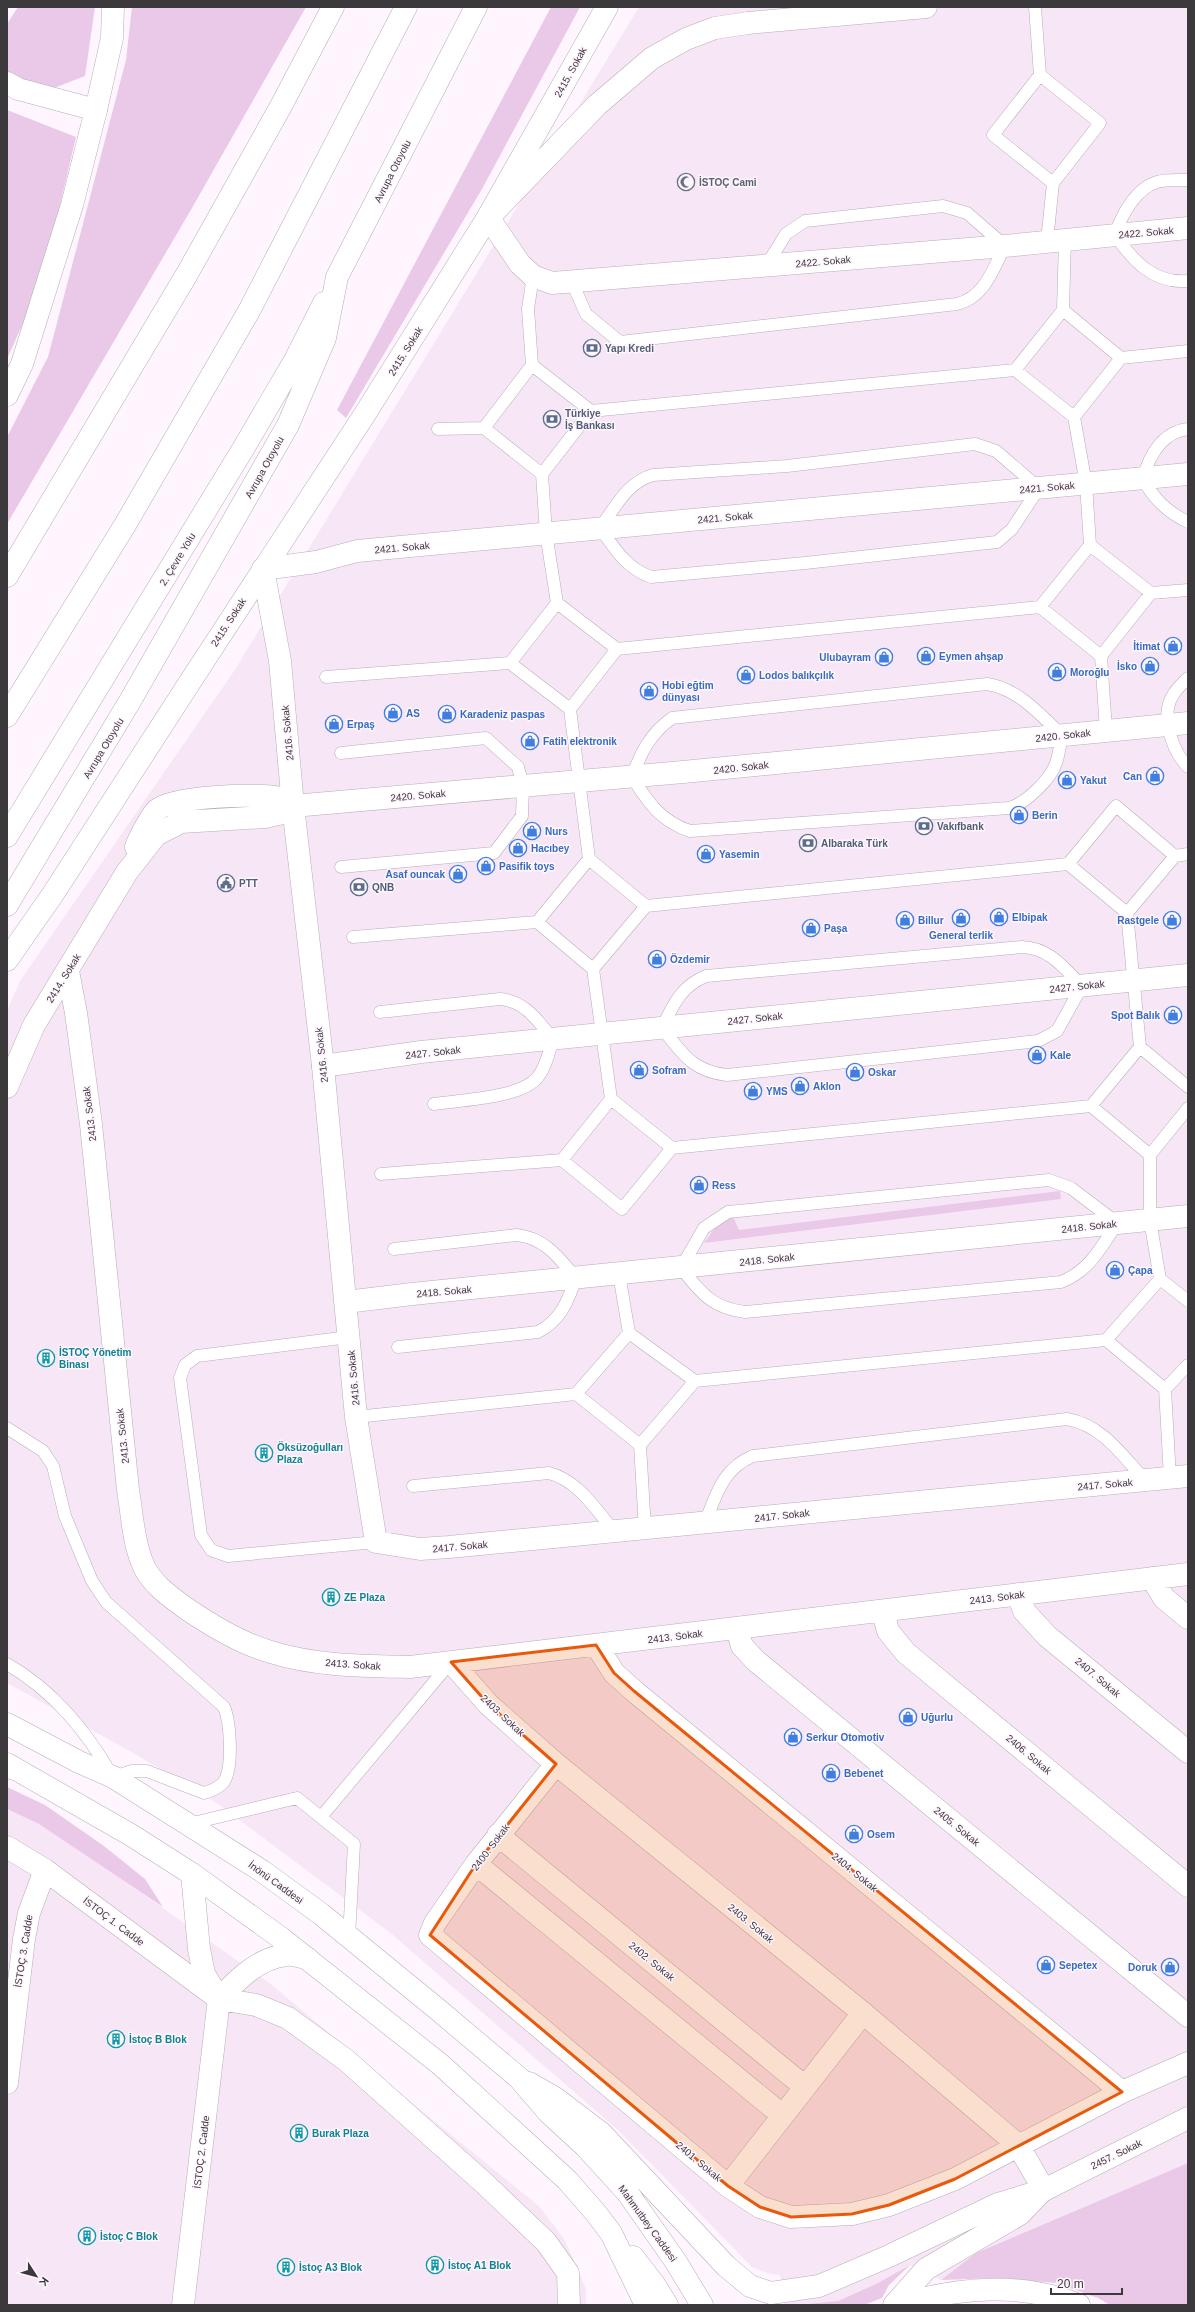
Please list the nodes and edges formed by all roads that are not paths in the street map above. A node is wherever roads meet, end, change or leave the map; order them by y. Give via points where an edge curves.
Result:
1 (113, 7) edge
2 (117, 7) edge
3 (333, 7) edge
4 (406, 7) edge
5 (476, 7) edge
6 (607, 7) edge
7 (926, 7) edge
8 (1035, 7) edge
9 (112, 38) junction
10 (1040, 75) junction
11 (7, 84) edge
12 (96, 110) junction
13 (1188, 180) edge
14 (1052, 183) junction
15 (488, 218) junction
16 (1188, 228) edge
17 (1115, 234) junction
18 (1056, 240) junction
19 (1005, 246) junction
20 (766, 266) junction
21 (533, 276) junction
22 (337, 277) junction
23 (1188, 281) edge
24 (572, 282) junction
25 (1063, 310) junction
26 (1188, 351) edge
27 (1122, 358) junction
28 (532, 365) junction
29 (1015, 370) junction
30 (7, 395) edge
31 (591, 411) junction
32 (1074, 417) junction
33 (484, 428) junction
34 (438, 429) dead end
35 (1188, 429) edge
36 (542, 474) junction
37 (1188, 474) edge
38 (1143, 478) junction
39 (1086, 484) junction
40 (1039, 488) junction
41 (1188, 522) edge
42 (600, 528) junction
43 (546, 533) junction
44 (1090, 545) junction
45 (263, 569) junction
46 (7, 576) edge
47 (1188, 590) edge
48 (1150, 593) junction
49 (557, 603) junction
50 (1040, 607) junction
51 (617, 649) junction
52 (1101, 656) junction
53 (510, 663) junction
54 (326, 677) dead end
55 (1188, 678) edge
56 (570, 710) junction
57 (7, 716) edge
58 (1178, 724) edge
59 (1106, 731) junction
60 (1062, 735) junction
61 (341, 753) dead end
62 (1188, 767) edge
63 (632, 777) junction
64 (580, 781) junction
65 (523, 786) junction
66 (293, 806) junction
67 (7, 836) edge
68 (1188, 854) edge
69 (1175, 856) junction
70 (589, 859) junction
71 (1068, 864) junction
72 (341, 867) dead end
73 (7, 905) edge
74 (646, 906) junction
75 (1127, 913) junction
76 (537, 922) junction
77 (353, 937) dead end
78 (7, 960) edge
79 (593, 969) junction
80 (68, 971) junction
81 (1188, 975) edge
82 (1133, 981) junction
83 (1082, 986) junction
84 (380, 1012) dead end
85 (662, 1028) junction
86 (602, 1034) junction
87 (554, 1039) junction
88 (1140, 1047) junction
89 (323, 1066) junction
90 (7, 1087) edge
91 (1188, 1087) edge
92 (611, 1099) junction
93 (434, 1104) dead end
94 (1091, 1106) junction
95 (1188, 1108) edge
96 (672, 1148) junction
97 (1150, 1155) junction
98 (562, 1160) junction
99 (381, 1174) dead end
100 (1188, 1216) edge
101 (1150, 1220) junction
102 (1117, 1223) junction
103 (394, 1249) dead end
104 (682, 1268) junction
105 (619, 1274) junction
106 (576, 1278) junction
107 (1160, 1279) junction
108 (1188, 1301) edge
109 (346, 1302) junction
110 (629, 1333) junction
111 (349, 1337) junction
112 (1106, 1340) junction
113 (398, 1347) dead end
114 (1188, 1365) edge
115 (695, 1381) junction
116 (1165, 1389) junction
117 (576, 1394) junction
118 (356, 1418) junction
119 (7, 1428) edge
120 (640, 1445) junction
121 (1179, 1477) edge
122 (1145, 1480) junction
123 (413, 1486) dead end
124 (705, 1523) junction
125 (645, 1529) junction
126 (615, 1532) junction
127 (376, 1542) junction
128 (1188, 1574) edge
129 (1152, 1578) junction
130 (1018, 1594) junction
131 (883, 1612) junction
132 (1188, 1618) edge
133 (737, 1629) junction
134 (596, 1645) junction
135 (451, 1662) junction
136 (7, 1664) edge
137 (7, 1724) edge
138 (1188, 1752) edge
139 (556, 1764) junction
140 (10, 1767) edge
141 (113, 1776) junction
142 (321, 1817) junction
143 (189, 1824) junction
144 (498, 1835) junction
145 (7, 1847) edge
146 (476, 1864) junction
147 (45, 1870) junction
148 (192, 1874) junction
149 (1188, 1886) edge
150 (430, 1935) joint
151 (349, 1937) junction
152 (308, 1959) junction
153 (219, 1999) junction
154 (11, 2010) edge
155 (863, 2013) junction
156 (1188, 2016) edge
157 (1188, 2063) edge
158 (519, 2078) junction
159 (7, 2083) edge
160 (805, 2087) junction
161 (1122, 2092) junction
162 (782, 2115) junction
163 (1188, 2118) edge
164 (1018, 2145) junction
165 (728, 2186) junction
166 (1044, 2190) junction
167 (611, 2233) junction
168 (182, 2305) edge
169 (569, 2305) edge
170 (646, 2305) edge
171 (666, 2305) edge
172 (702, 2305) edge
173 (894, 2305) edge
174 (900, 2305) edge
175 (1079, 2305) edge

1 - 9 main road
2 - 9 main road
3 - 46 main road via 187,274
4 - 57 main road via 249,311 125,525
5 - 22 main road, Avrupa Otoyolu
6 - 15 main road, 2415. Sokak
7 - 15 main road via 748,23 715,28 686,39 652,58 597,105
8 - 10 lane
9 - 12 main road
10 - 14 lane via 993,134
10 - 14 lane via 1100,123
11 - 12 main road
12 - 30 main road via 72,205 22,364
13 - 17 lane via 1156,182 1143,191 1125,212
14 - 18 lane
15 - 21 main road, 2422. Sokak via 520,264
15 - 45 main road, 2415. Sokak via 365,414
16 - 17 main road, 2422. Sokak
17 - 18 main road, 2422. Sokak
17 - 23 lane via 1125,250 1149,270 1173,282
18 - 19 main road, 2422. Sokak
18 - 25 lane
19 - 20 main road, 2422. Sokak
19 - 20 lane via 967,213 943,206 805,221 786,234
19 - 24 lane via 979,293 958,304 620,342 586,314
20 - 24 main road, 2422. Sokak
21 - 24 main road, 2422. Sokak via 552,283
21 - 28 lane via 528,309
22 - 67 main road, 2. Çevre Yolu via 295,360 239,456
22 - 73 main road, Avrupa Otoyolu via 325,338 288,425 130,701
25 - 27 lane
25 - 29 lane
26 - 27 lane
27 - 32 lane
28 - 31 lane
28 - 33 lane
29 - 31 lane
29 - 32 lane
31 - 36 lane
32 - 39 lane
33 - 34 lane
33 - 36 lane
35 - 38 lane via 1178,430 1158,447 1151,456
36 - 43 lane
37 - 38 main road, 2421. Sokak
38 - 39 main road, 2421. Sokak
38 - 41 lane via 1168,511
39 - 40 main road, 2421. Sokak
39 - 44 lane
40 - 42 main road, 2421. Sokak
40 - 42 lane via 996,451 975,444 787,466 653,474 639,480 627,490
40 - 42 lane via 1012,529 997,542 805,563 651,577 624,561
42 - 43 main road, 2421. Sokak
43 - 45 main road, 2421. Sokak via 357,550 316,562
43 - 49 lane
44 - 48 lane
44 - 50 lane
45 - 66 main road, 2416. Sokak via 280,661
45 - 78 main road, 2415. Sokak via 53,894
47 - 48 lane
48 - 52 lane
49 - 51 lane
49 - 53 lane
50 - 51 lane
50 - 52 lane
51 - 56 lane
52 - 59 lane
53 - 54 lane
53 - 56 lane
55 - 58 lane via 1172,696
56 - 64 lane
58 - 59 main road, 2420. Sokak
58 - 62 lane via 1178,756
59 - 60 main road, 2420. Sokak
60 - 63 main road, 2420. Sokak
60 - 63 lane via 1018,695 999,686 987,684 672,718 661,726 645,745
60 - 63 lane via 1056,765 1030,797 1009,808 690,831 668,822 657,813
61 - 65 lane via 486,738 518,767
63 - 64 main road, 2420. Sokak
64 - 65 main road, 2420. Sokak
64 - 70 lane
65 - 66 main road, 2420. Sokak
65 - 72 lane via 522,816 494,853
66 - 80 main road, 2414. Sokak via 283,813 265,817 181,822 156,835 127,872
66 - 89 main road, 2416. Sokak
68 - 69 lane
69 - 71 lane via 1116,806
69 - 75 lane
70 - 74 lane
70 - 76 lane
71 - 74 lane
71 - 75 lane
74 - 79 lane
75 - 82 lane
76 - 77 lane
76 - 79 lane
79 - 86 lane
80 - 90 main road, 2414. Sokak via 34,1025
80 - 135 main road, 2413. Sokak via 91,1124 128,1490 142,1562 159,1587 176,1601 202,1619 270,1652 297,1659 365,1666 410,1667
81 - 82 main road, 2427. Sokak
82 - 83 main road, 2427. Sokak
82 - 88 lane
83 - 85 main road, 2427. Sokak
83 - 85 lane via 1047,952 1032,947 714,975 698,979 682,991
83 - 85 lane via 1057,1031 1038,1041 727,1075 715,1074 694,1065 686,1059
84 - 87 lane via 508,1000 524,1007
85 - 86 main road, 2427. Sokak
86 - 87 main road, 2427. Sokak
86 - 92 lane
87 - 89 main road, 2427. Sokak via 421,1052
87 - 93 lane via 543,1069 524,1089
88 - 91 lane
88 - 94 lane
89 - 109 main road, 2416. Sokak
92 - 96 lane
92 - 98 lane
94 - 96 lane
94 - 97 lane
95 - 97 lane
96 - 98 lane via 622,1209
97 - 101 lane
98 - 99 lane
100 - 101 main road, 2418. Sokak
101 - 102 main road, 2418. Sokak
101 - 107 lane
102 - 104 main road, 2418. Sokak
102 - 104 lane via 1071,1188 1049,1180 728,1212 704,1228
102 - 104 lane via 1087,1267 1061,1282 745,1312 712,1301
103 - 106 lane via 526,1236 544,1244
104 - 105 main road, 2418. Sokak
105 - 106 main road, 2418. Sokak
105 - 110 lane
106 - 109 main road, 2418. Sokak
106 - 113 lane via 560,1315 547,1328 538,1332
107 - 108 lane
107 - 112 lane
109 - 111 main road, 2416. Sokak
110 - 115 lane
110 - 117 lane
111 - 118 main road, 2416. Sokak
111 - 127 lane via 197,1356 185,1365 180,1378 201,1535 211,1550 228,1556
112 - 115 lane
112 - 116 lane
114 - 116 lane
115 - 120 lane
116 - 121 lane
117 - 118 lane
117 - 120 lane
118 - 127 main road, 2416. Sokak
119 - 141 lane via 43,1451 53,1466 65,1516 92,1581 106,1602 214,1696 224,1707 228,1717 229,1764 223,1782 211,1791 204,1793 147,1771 132,1771
120 - 125 lane
121 - 122 main road, 2417. Sokak
122 - 124 main road, 2417. Sokak
122 - 124 lane via 1102,1434 1085,1424 1067,1419 753,1456 742,1460 726,1474
123 - 126 lane via 549,1473 560,1476 576,1486
124 - 125 main road, 2417. Sokak
125 - 126 main road, 2417. Sokak
126 - 127 main road, 2417. Sokak via 420,1549
128 - 129 main road, 2413. Sokak
129 - 130 main road, 2413. Sokak
129 - 132 main road via 1164,1598
130 - 131 main road, 2413. Sokak
130 - 138 main road, 2407. Sokak via 1024,1611 1047,1636
131 - 133 main road, 2413. Sokak
131 - 149 main road, 2406. Sokak via 888,1631 906,1653
133 - 134 main road, 2413. Sokak
133 - 156 main road, 2405. Sokak via 742,1646 756,1661
134 - 135 main road, 2413. Sokak
134 - 161 main road, 2404. Sokak via 614,1673 634,1691
135 - 139 main road, 2403. Sokak via 489,1705
135 - 142 lane
136 - 141 lane via 23,1673 64,1707 94,1745
137 - 141 main road, İnönü Caddesi via 79,1762
139 - 144 main road, 2400. Sokak
139 - 155 main road, 2403. Sokak
140 - 148 main road via 131,1835
141 - 143 main road, İnönü Caddesi
142 - 143 lane via 297,1798
142 - 151 lane via 354,1844
143 - 151 main road, İnönü Caddesi via 262,1871
144 - 146 main road, 2400. Sokak
144 - 160 main road, 2402. Sokak
145 - 147 main road, İSTOÇ 1. Cadde
146 - 150 main road, 2400. Sokak via 435,1923
146 - 162 main road
147 - 153 main road, İSTOÇ 1. Cadde
147 - 154 main road, İSTOÇ 3. Cadde via 29,1913
148 - 152 main road
148 - 153 main road via 204,1974
150 - 165 main road, 2401. Sokak
151 - 158 main road, İnönü Caddesi
152 - 153 main road via 287,1955 263,1962 238,1980
152 - 167 main road via 441,2065 513,2129 567,2180
153 - 168 main road, İSTOÇ 2. Cadde
153 - 169 main road via 256,2005 288,2018 346,2060 546,2242 568,2273
154 - 159 main road, İSTOÇ 3. Cadde
155 - 160 main road
155 - 164 main road, 2403. Sokak
157 - 161 main road, 2401. Sokak
158 - 166 main road via 555,2098 601,2133 726,2266 750,2286 771,2293 819,2286 998,2204
158 - 172 main road, Mahmutbey Caddesi via 549,2114 586,2147 627,2192 676,2262
160 - 162 main road
161 - 164 main road, 2401. Sokak
162 - 165 main road
163 - 166 main road, 2457. Sokak
164 - 165 main road, 2401. Sokak via 955,2179 889,2205 852,2214 791,2217 760,2207
164 - 166 main road, 2403. Sokak
166 - 173 main road via 1020,2214 926,2269
167 - 170 main road
167 - 171 main road via 639,2264
174 - 175 main road via 929,2296 967,2290 1000,2289 1038,2294

